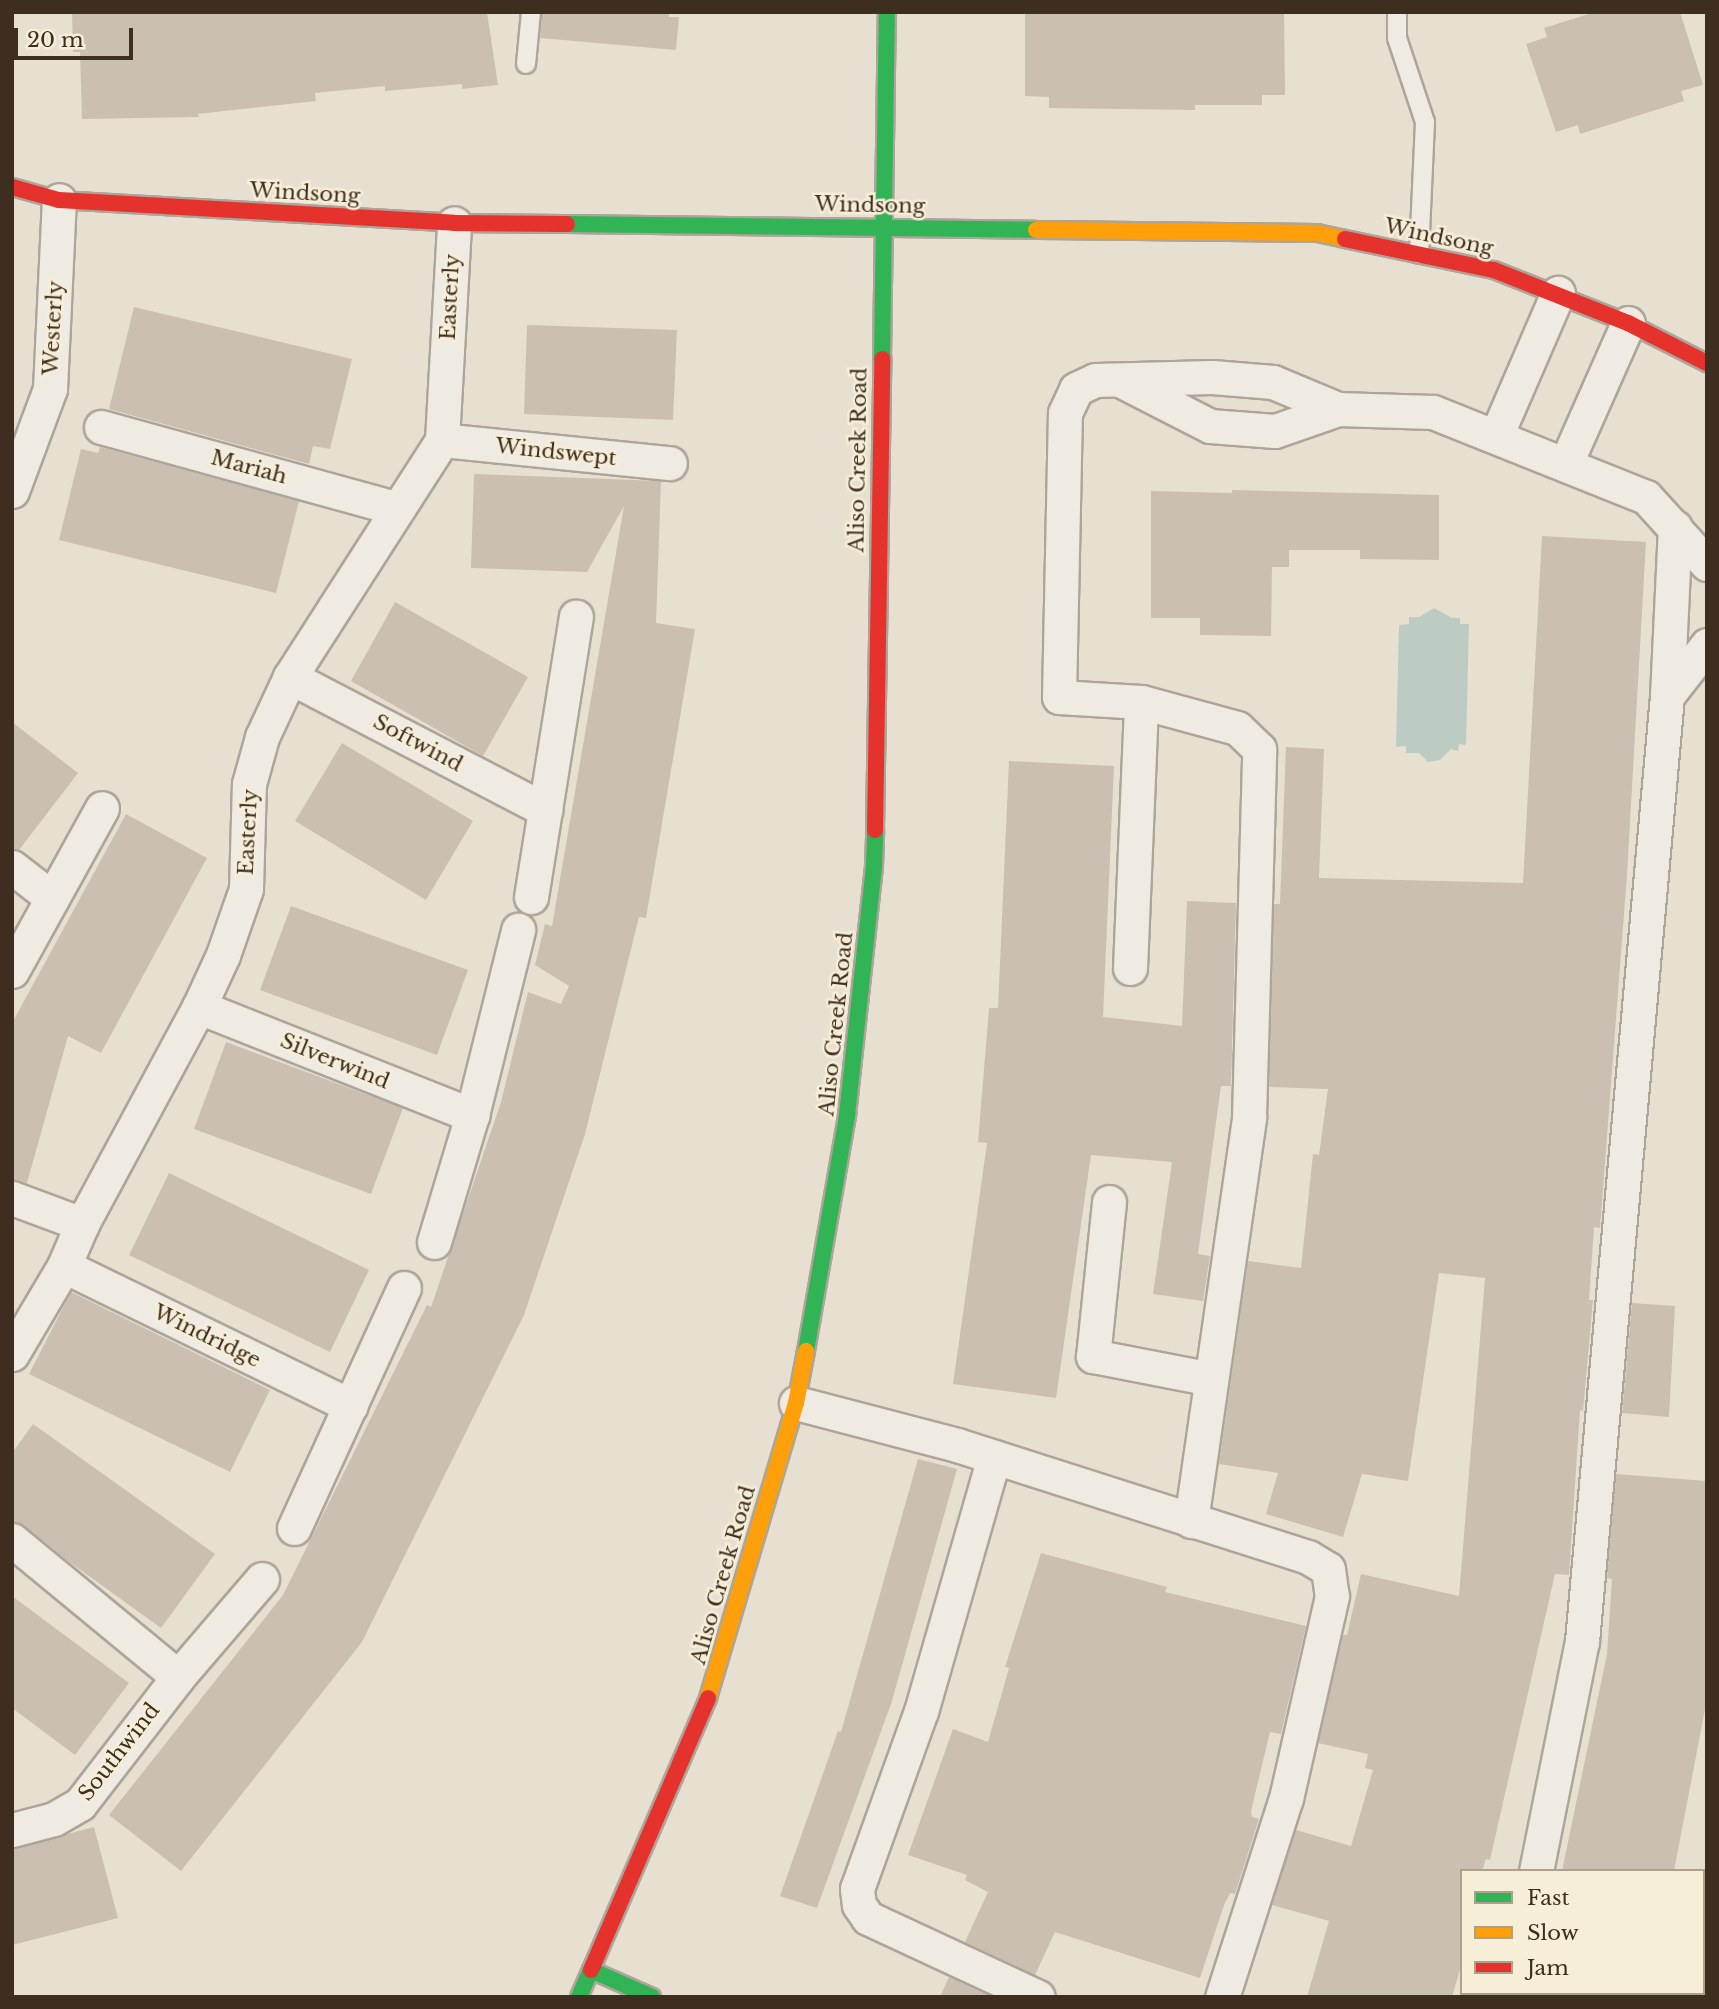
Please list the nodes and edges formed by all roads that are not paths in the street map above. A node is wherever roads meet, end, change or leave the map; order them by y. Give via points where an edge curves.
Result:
1 (531, 12) edge
2 (887, 12) edge
3 (1397, 12) edge
4 (526, 64) dead end
5 (12, 187) edge
6 (59, 200) junction
7 (454, 223) junction
8 (884, 225) junction
9 (1419, 254) junction
10 (1558, 293) junction
11 (1628, 323) junction
12 (1707, 363) edge
13 (1118, 379) junction
14 (1338, 409) junction
15 (101, 427) dead end
16 (1496, 436) junction
17 (442, 440) junction
18 (670, 463) dead end
19 (1566, 463) junction
20 (15, 480) edge
21 (397, 508) junction
22 (1675, 527) junction
23 (1707, 564) edge
24 (576, 617) dead end
25 (1707, 645) edge
26 (290, 677) junction
27 (1667, 696) junction
28 (1141, 702) junction
29 (102, 808) dead end
30 (546, 810) junction
31 (12, 867) edge
32 (531, 897) dead end
33 (52, 898) junction
34 (518, 930) dead end
35 (1130, 968) dead end
36 (12, 971) edge
37 (199, 1007) junction
38 (472, 1115) junction
39 (12, 1198) edge
40 (1109, 1202) dead end
41 (82, 1224) junction
42 (433, 1242) dead end
43 (64, 1266) junction
44 (404, 1288) dead end
45 (12, 1354) edge
46 (1211, 1379) junction
47 (796, 1403) junction
48 (351, 1406) junction
49 (994, 1457) junction
50 (1191, 1521) junction
51 (294, 1528) dead end
52 (12, 1540) edge
53 (262, 1579) dead end
54 (178, 1677) junction
55 (12, 1830) edge
56 (1536, 1869) edge
57 (591, 1969) junction
58 (579, 1997) edge
59 (652, 1997) edge
60 (1038, 1997) edge
61 (1222, 1997) edge

1 - 4 lane
2 - 8 main road, Aliso Creek Road
3 - 9 lane via 1397,38 1426,122
5 - 6 main road, Windsong
6 - 7 main road, Windsong
6 - 20 street, Westerly via 50,389
7 - 8 main road, Windsong
7 - 17 street, Easterly
8 - 9 main road, Windsong via 1317,233
8 - 47 main road, Aliso Creek Road via 874,866 847,1115
9 - 10 main road, Windsong via 1494,270
10 - 11 main road, Windsong
10 - 16 street
11 - 12 main road, Windsong
11 - 19 street
13 - 14 street via 1212,377 1273,382
13 - 14 street via 1210,426 1275,431
13 - 28 street via 1095,380 1076,389 1065,413 1059,697
14 - 16 street via 1433,412
15 - 21 street, Mariah
16 - 19 street
17 - 18 street, Windswept
17 - 21 street, Easterly
19 - 22 street via 1646,497
21 - 26 street, Easterly
22 - 23 street
22 - 27 street
24 - 30 street
25 - 27 street
26 - 30 street, Softwind
26 - 37 street, Easterly via 262,737 249,784 246,889
27 - 56 street via 1582,1641
28 - 35 street
28 - 46 street via 1237,727 1259,749 1249,1117
29 - 33 street
30 - 32 street
31 - 33 street
33 - 36 street
34 - 38 street
37 - 38 street, Silverwind
37 - 41 street, Easterly
38 - 42 street
39 - 41 street
40 - 46 street via 1093,1356
41 - 43 street, Easterly
43 - 45 street, Easterly
43 - 48 street, Windridge
44 - 48 street
46 - 50 street
47 - 49 street
47 - 57 main road, Aliso Creek Road via 703,1716
48 - 51 street
49 - 50 street
49 - 60 street via 921,1711 857,1889 859,1905 868,1918
50 - 61 street via 1308,1557 1328,1569 1332,1596 1286,1798
52 - 54 street
53 - 54 street, Southwind
54 - 55 street, Southwind via 80,1804 54,1819
57 - 58 main road, Aliso Creek Road
57 - 59 main road

